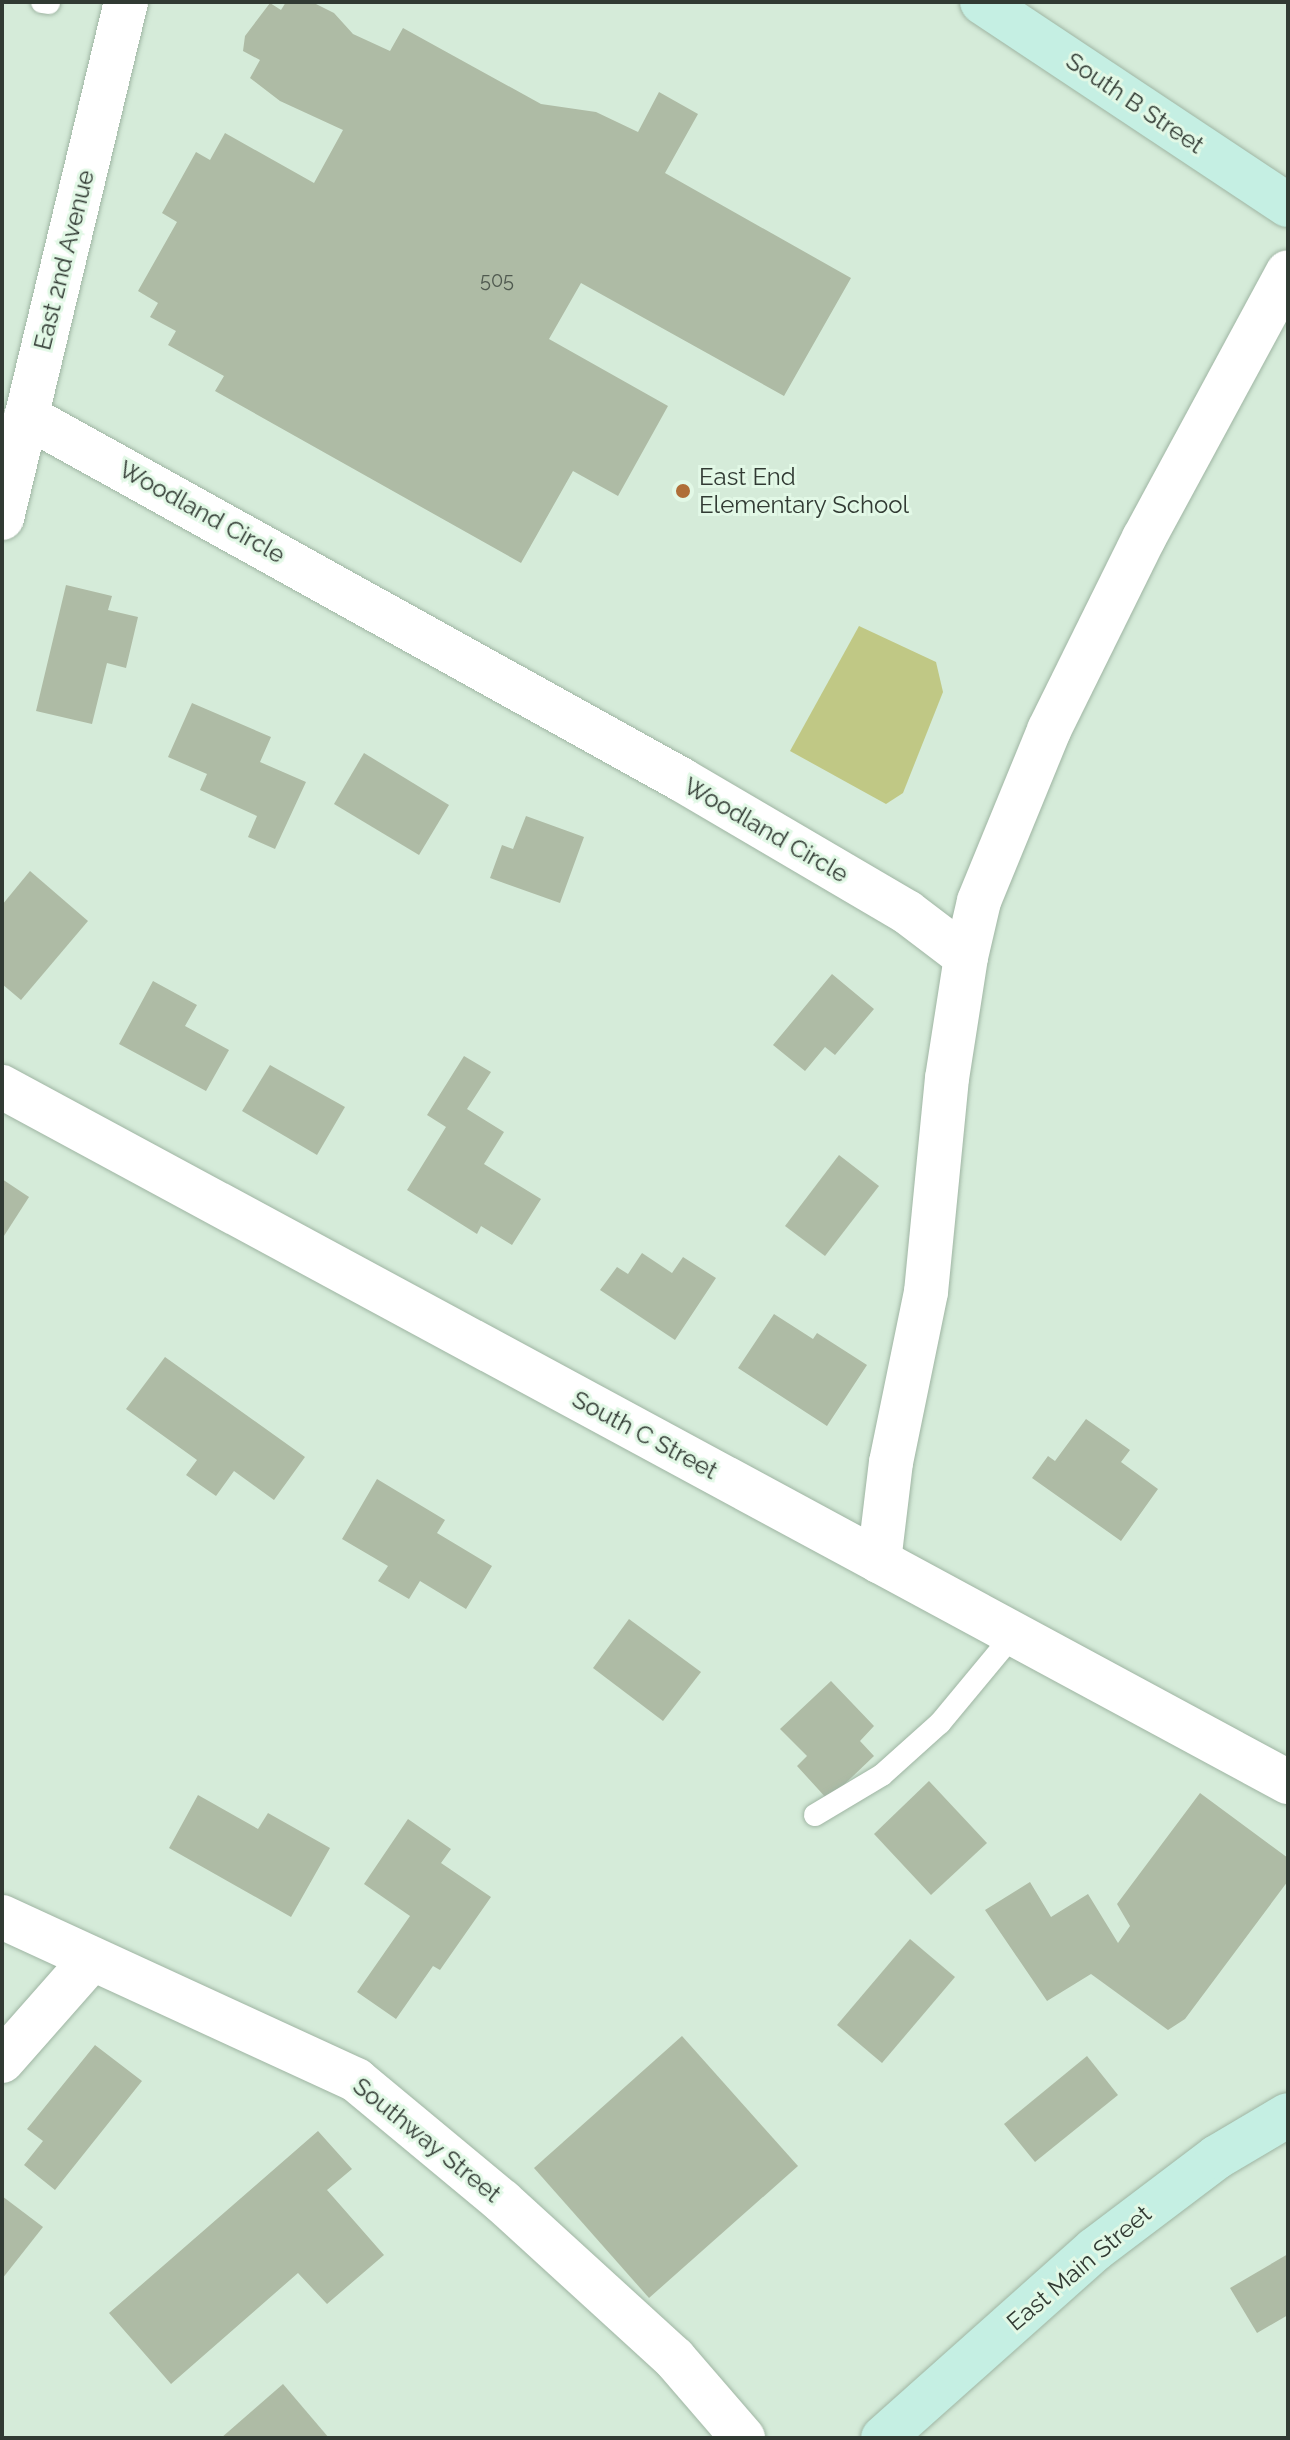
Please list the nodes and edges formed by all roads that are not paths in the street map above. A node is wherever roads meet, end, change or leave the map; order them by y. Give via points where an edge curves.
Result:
1 (126, 2) edge
2 (982, 2) edge
3 (1027, 15) edge
4 (1288, 205) edge
5 (1288, 272) edge
6 (26, 416) junction
7 (2, 518) edge
8 (966, 957) junction
9 (2, 1087) edge
10 (879, 1561) junction
11 (1014, 1634) junction
12 (1288, 1782) edge
13 (815, 1815) dead end
14 (2, 1917) edge
15 (92, 1959) junction
16 (2, 2061) edge
17 (1286, 2112) edge
18 (743, 2438) edge
19 (883, 2438) edge

1 - 6 street, East 2nd Avenue
2 - 3 main road, South B Street
3 - 4 main road, South B Street
5 - 8 street via 1144,538 1049,730 979,901
6 - 7 street, East 2nd Avenue
6 - 8 street, Woodland Circle via 682,780 907,912
8 - 10 street via 947,1078 926,1292 891,1462
9 - 10 street, South C Street
10 - 11 street, South C Street
11 - 12 street, South C Street
11 - 13 lane via 940,1723 882,1775
14 - 15 street, Southway Street
15 - 16 street
15 - 18 street, Southway Street via 356,2080 502,2201 674,2358
17 - 19 main road, East Main Street via 1094,2250

